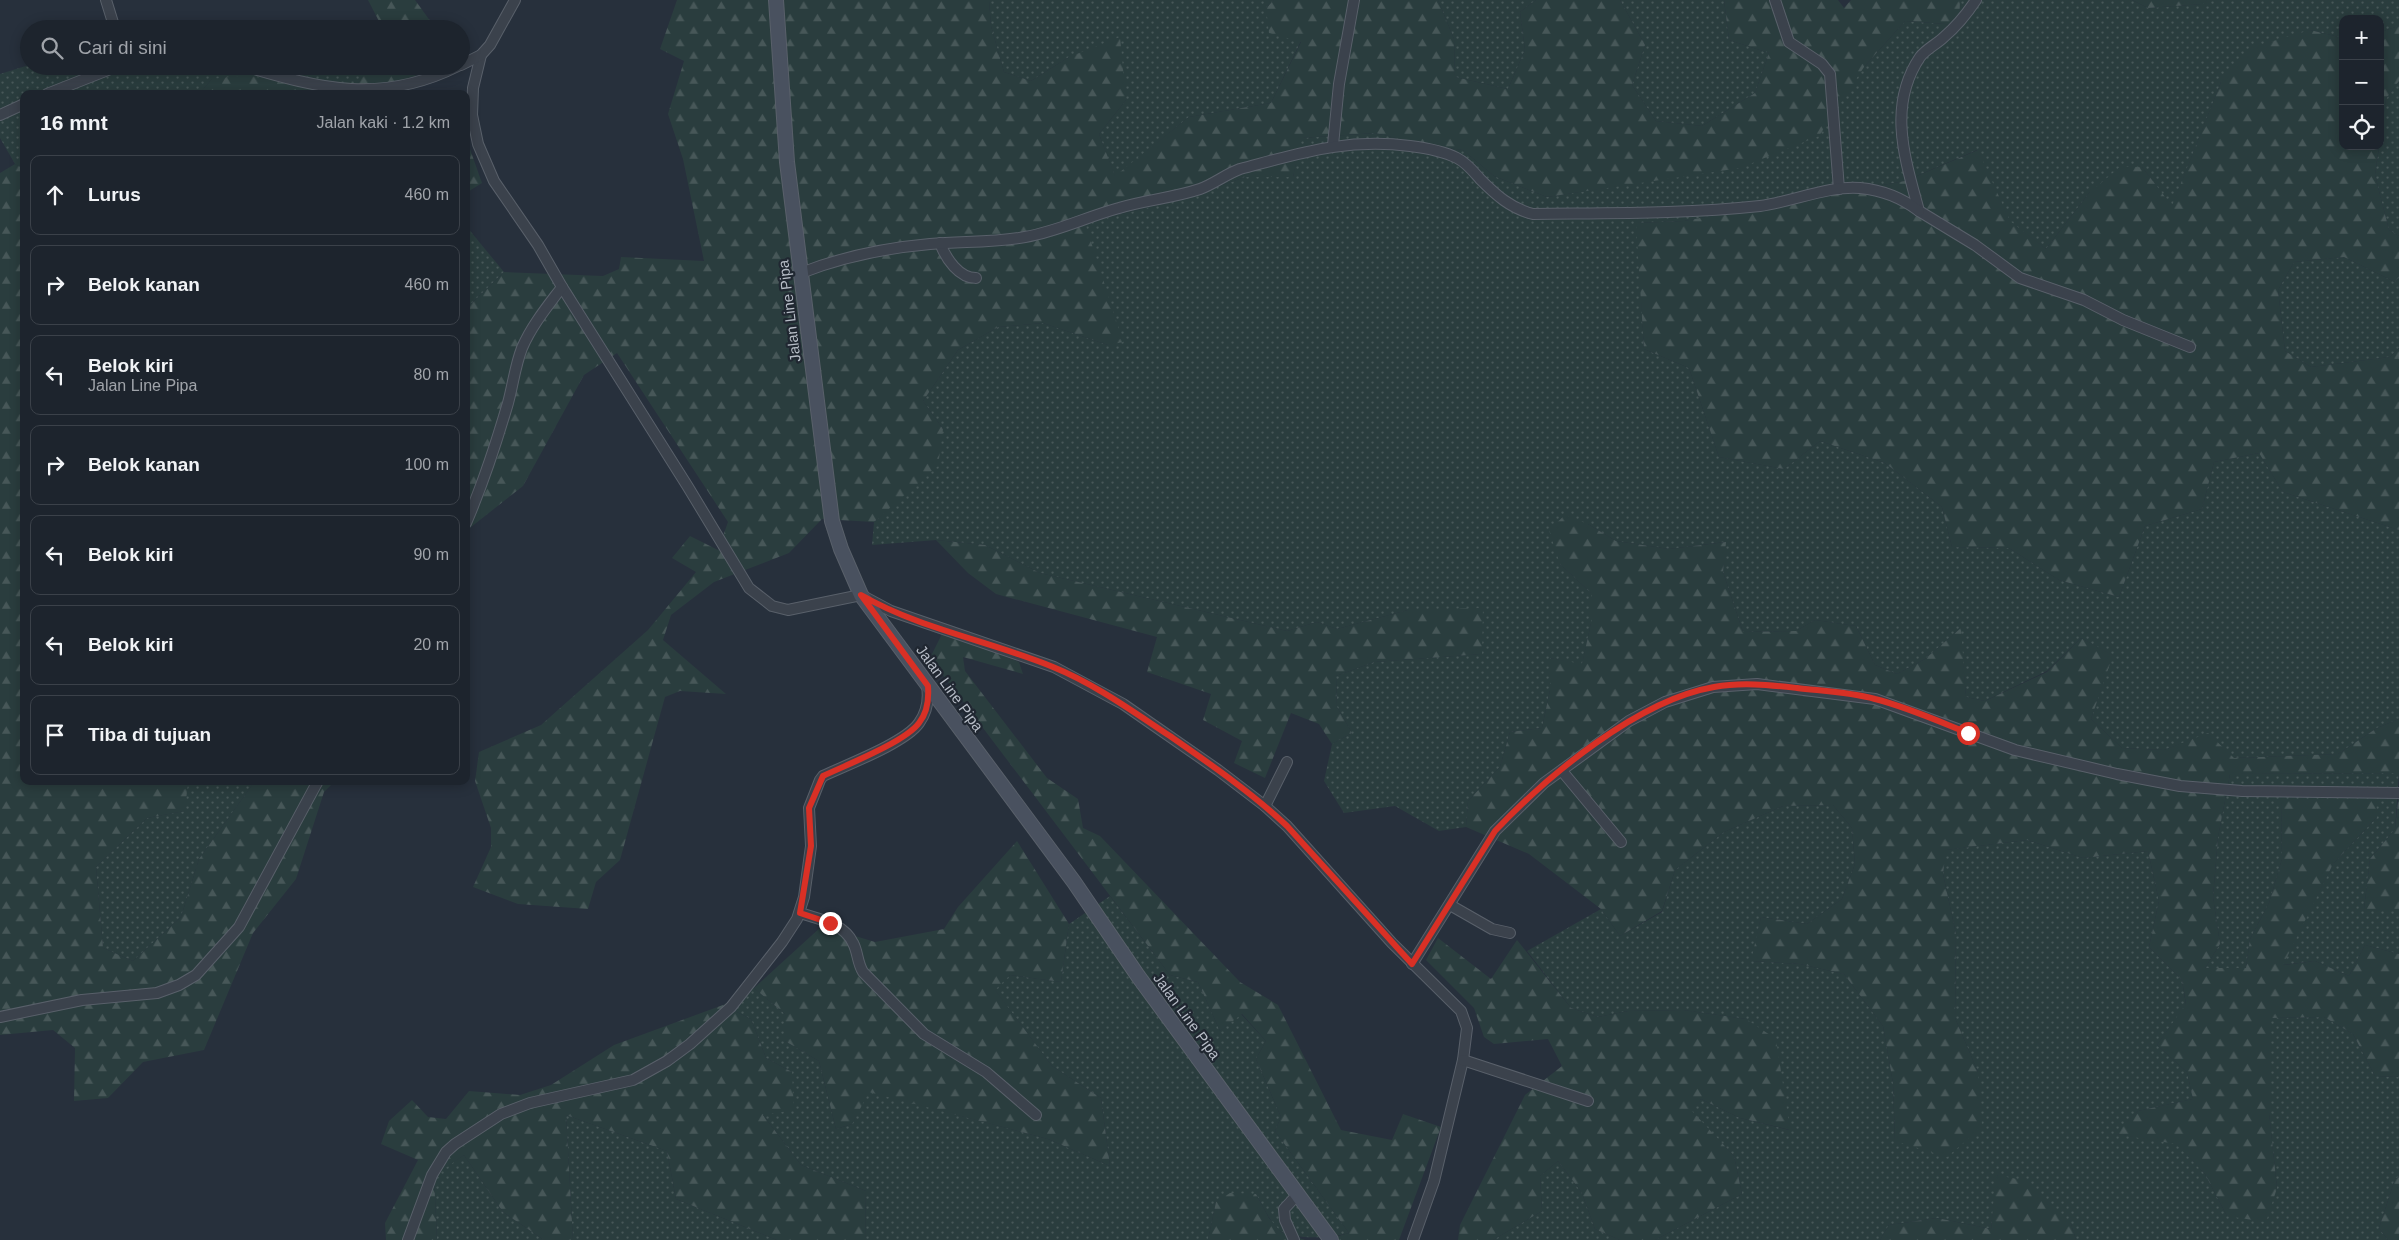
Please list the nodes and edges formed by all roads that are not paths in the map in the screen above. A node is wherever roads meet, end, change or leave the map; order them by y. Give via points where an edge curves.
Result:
1 (106, 0) edge
2 (516, 0) edge
3 (776, 0) edge
4 (1354, 0) edge
5 (1775, 0) edge
6 (1976, 0) edge
7 (112, 20) edge
8 (481, 55) junction
9 (470, 61) edge
10 (95, 75) edge
11 (276, 75) edge
12 (439, 75) edge
13 (57, 90) edge
14 (351, 90) edge
15 (351, 90) edge
16 (20, 106) edge
17 (0, 115) edge
18 (1333, 145) junction
19 (1839, 189) junction
20 (1920, 211) junction
21 (940, 243) junction
22 (801, 273) junction
23 (976, 278) dead end
24 (562, 287) junction
25 (2190, 347) dead end
26 (470, 513) edge
27 (861, 595) junction
28 (928, 686) junction
29 (1287, 762) dead end
30 (1562, 771) junction
31 (316, 785) edge
32 (2399, 792) edge
33 (1265, 806) junction
34 (1621, 842) dead end
35 (1450, 905) junction
36 (800, 913) junction
37 (1510, 933) dead end
38 (1412, 964) junction
39 (0, 1017) edge
40 (1463, 1060) junction
41 (1588, 1101) dead end
42 (1036, 1115) dead end
43 (1298, 1194) junction
44 (408, 1240) edge
45 (1294, 1240) edge
46 (1332, 1240) edge
47 (1413, 1240) edge

1 - 7 street
2 - 8 street
3 - 22 main road, Jalan Line Pipa via 787,162
4 - 18 street via 1338,84
5 - 19 street via 1789,42 1822,64 1830,74
6 - 20 street via 1963,20 1921,56 1905,89 1901,105 1902,149
8 - 9 street
8 - 24 street via 471,101 478,144 494,181
10 - 13 street
11 - 15 street via 311,85
12 - 14 street via 409,84
16 - 17 street
18 - 19 street via 1392,144 1432,149 1467,164 1505,202 1533,214 1645,213 1762,206
18 - 21 street via 1227,173 1198,190 1121,207 1062,229 1004,240
19 - 20 street via 1860,188 1888,194
20 - 25 street via 2020,278 2084,300
21 - 22 street via 876,250 836,259
21 - 23 street via 960,272 966,277
22 - 27 main road, Jalan Line Pipa via 832,521 840,549
24 - 26 street via 538,319 523,347
24 - 27 street via 749,588 772,606 788,610
27 - 28 main road, Jalan Line Pipa
27 - 33 street via 890,610 1029,657 1071,675 1123,704
28 - 36 street via 927,706 920,723 899,739 820,780 809,808 811,846
28 - 43 main road, Jalan Line Pipa via 1074,882 1144,984
29 - 33 street
30 - 32 street via 1628,721 1665,702 1712,687 1756,684 1875,698 2015,750 2180,786 2242,791
30 - 34 street
30 - 35 street via 1544,783 1495,831
31 - 39 street via 239,927 196,975 157,994 82,1000
33 - 38 street
35 - 37 street via 1492,929
35 - 38 street
36 - 42 street via 841,928 853,943 863,972 924,1034 986,1072
36 - 44 street via 782,942 731,1007 667,1061 633,1080 515,1108 455,1144 432,1175
38 - 40 street via 1463,1017 1467,1028
40 - 41 street
40 - 47 street via 1434,1181
43 - 45 street via 1284,1209
43 - 46 main road, Jalan Line Pipa

